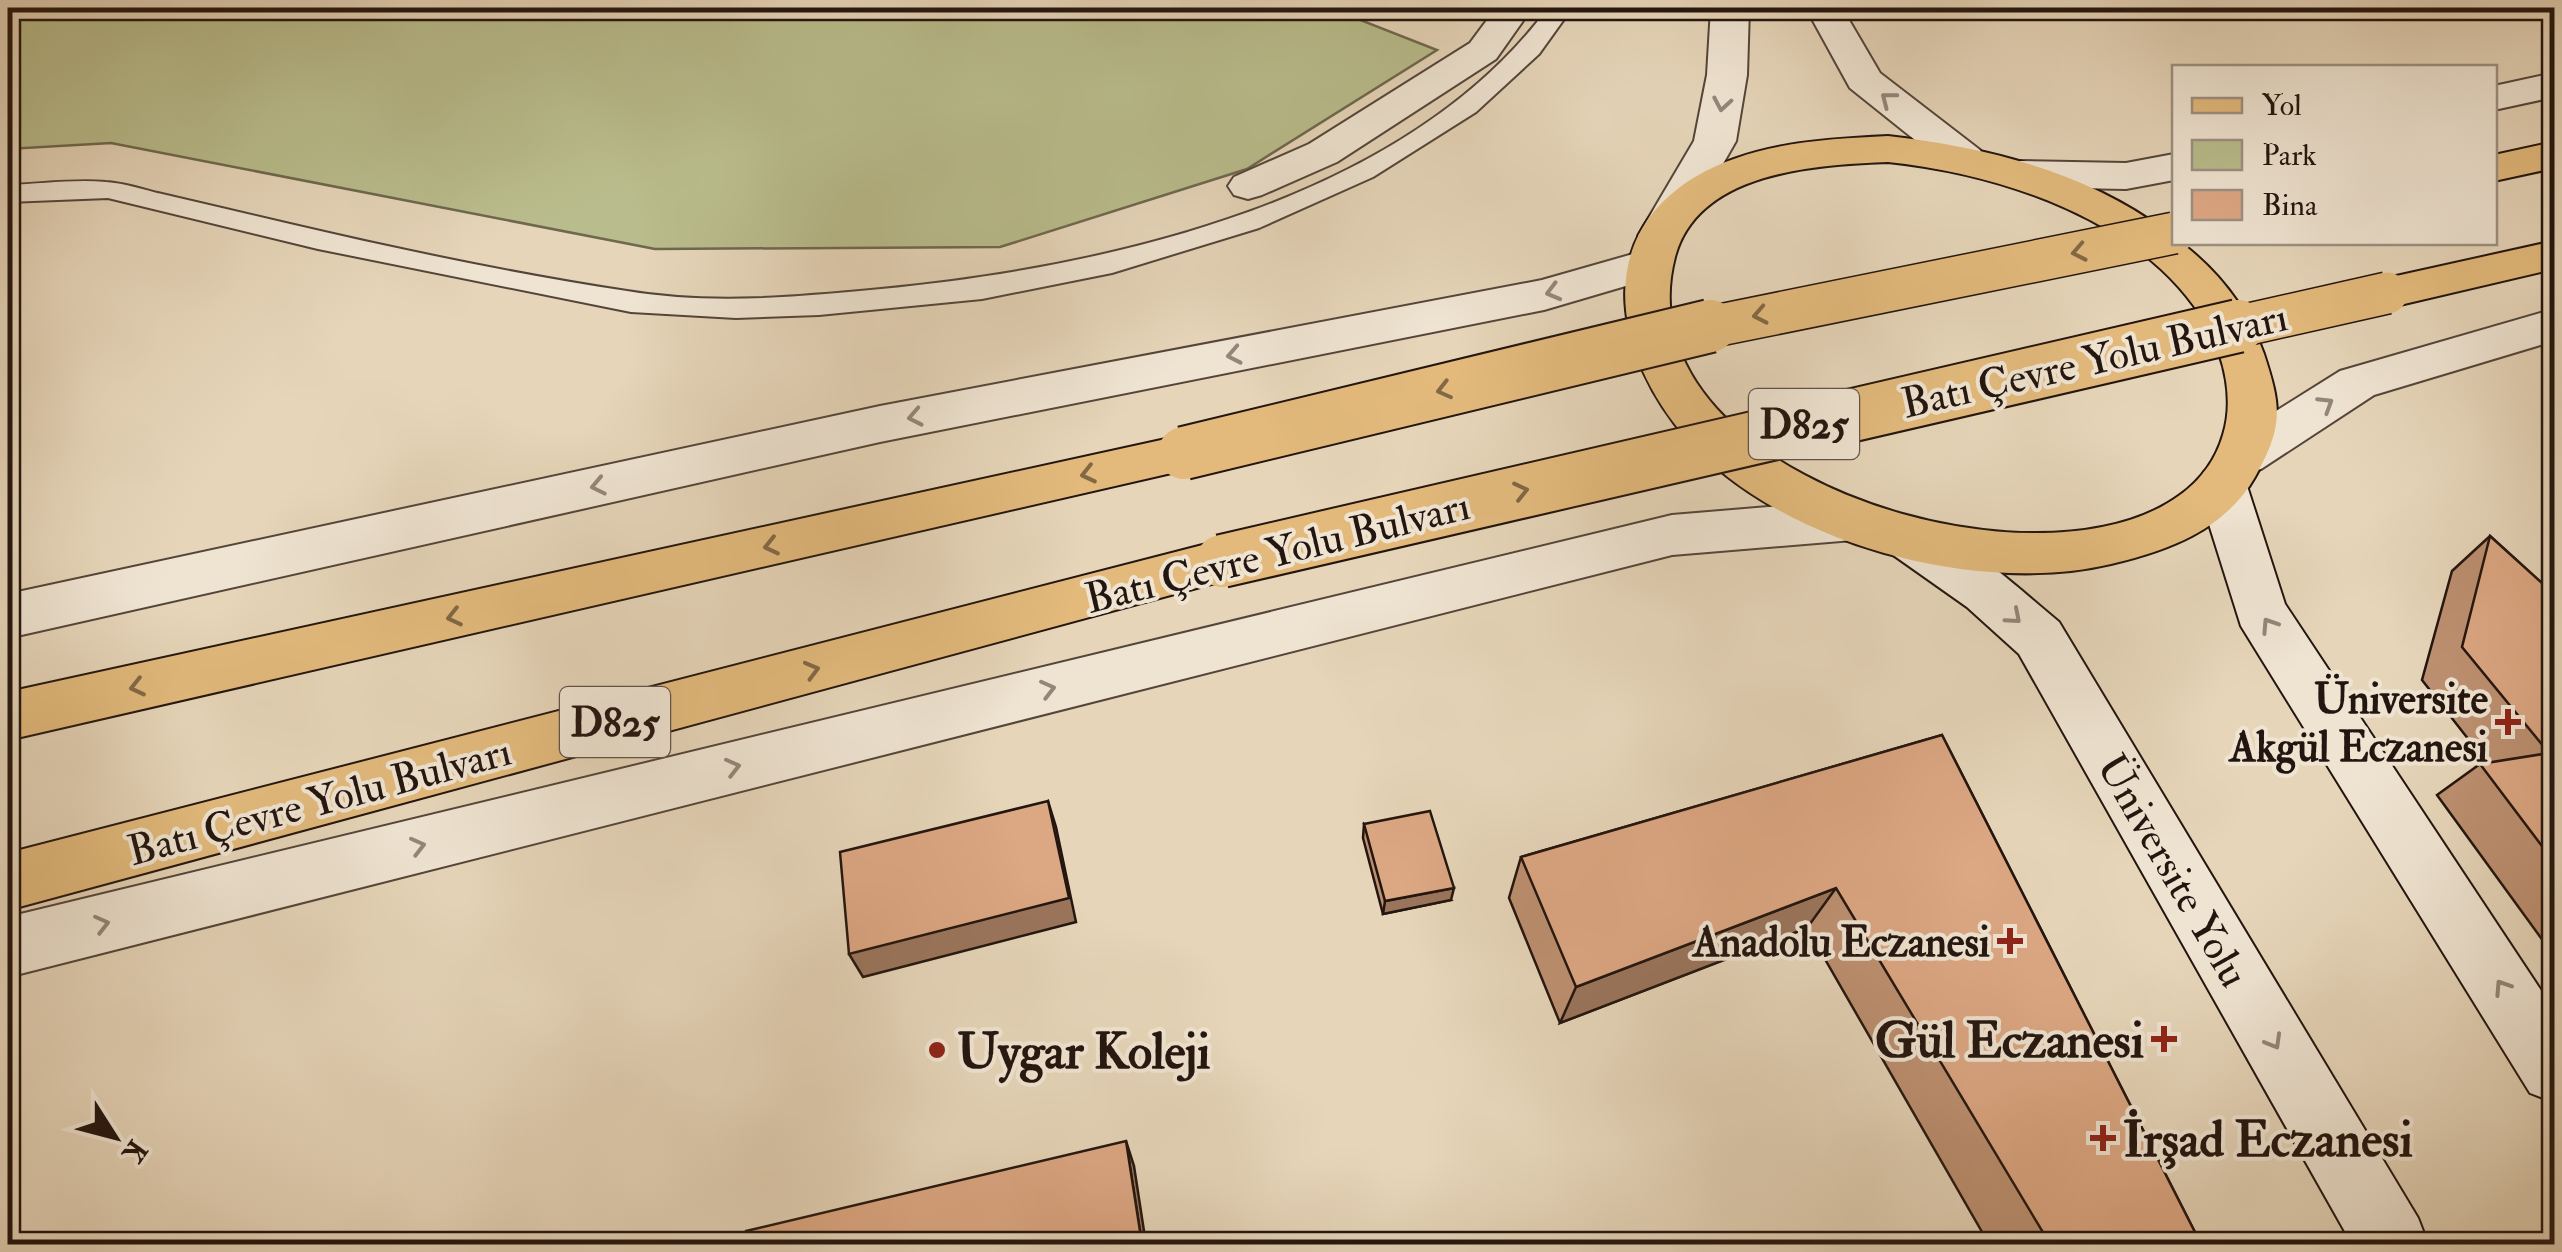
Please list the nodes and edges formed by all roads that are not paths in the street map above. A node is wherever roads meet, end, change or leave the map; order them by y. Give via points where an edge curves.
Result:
1 (1514, 8) edge
2 (1560, 8) edge
3 (1730, 8) edge
4 (1824, 8) edge
5 (2554, 85) edge
6 (2497, 97) edge
7 (2554, 155) edge
8 (1965, 159) junction
9 (2172, 167) edge
10 (2497, 167) edge
11 (2021, 174) junction
12 (1248, 186) dead end
13 (8, 194) edge
14 (2172, 232) edge
15 (1653, 250) junction
16 (2554, 255) edge
17 (2554, 325) edge
18 (2233, 471) junction
19 (1880, 529) junction
20 (8, 616) edge
21 (8, 716) edge
22 (8, 882) edge
23 (8, 947) edge
24 (2554, 1069) edge
25 (2392, 1244) edge

1 - 12 street via 1483,51 1323,153
2 - 13 lane via 1530,49 1466,106 1364,171 1249,222 1112,264 982,289 736,308 631,302 108,190
3 -> 15 street via 1715,141
8 -> 4 street via 1864,80
5 - 6 street
7 - 10 main road
8 - 11 main road
8 - 15 main road via 1888,149 1814,152 1750,168 1697,196
9 - 11 street via 2126,176
11 - 18 main road via 2105,211 2177,262 2229,323 2253,390
14 -> 21 main road, bridge via 1740,319 1184,453
15 - 19 main road via 1644,316 1663,372 1706,428 1770,480
15 -> 20 street via 1544,295 880,424
22 -> 16 main road, Batı Çevre Yolu Bulvarı / D825, bridge via 1222,562
18 -> 17 street via 2358,384
18 - 19 main road via 2182,519 2126,542 1984,552
24 -> 18 street via 2260,611
23 -> 19 street via 1672,535
19 -> 25 street, Üniversite Yolu via 1986,592 2039,638

